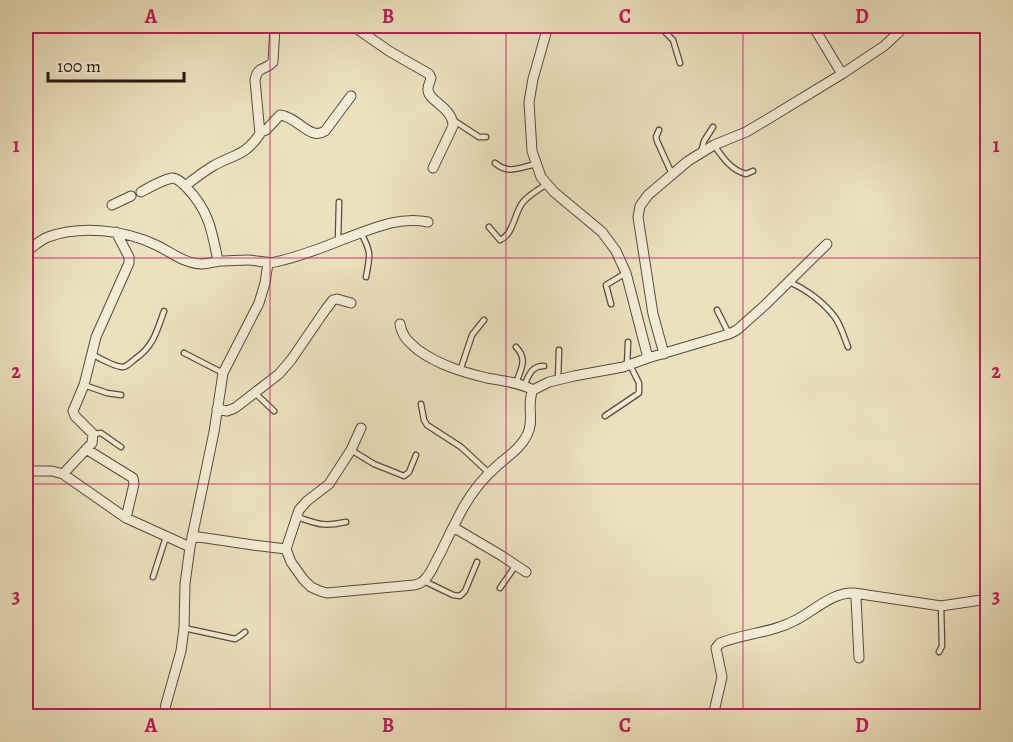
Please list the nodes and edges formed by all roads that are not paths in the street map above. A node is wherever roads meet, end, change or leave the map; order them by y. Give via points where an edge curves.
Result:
1 (275, 26) edge
2 (331, 26) edge
3 (345, 26) edge
4 (353, 26) edge
5 (548, 26) edge
6 (659, 26) edge
7 (813, 26) edge
8 (904, 26) edge
9 (680, 63) dead end
10 (842, 74) junction
11 (351, 96) dead end
12 (453, 120) junction
13 (713, 127) dead end
14 (264, 130) junction
15 (660, 130) dead end
16 (486, 137) dead end
17 (714, 145) junction
18 (701, 152) junction
19 (495, 163) dead end
20 (537, 164) junction
21 (433, 168) dead end
22 (753, 171) dead end
23 (672, 174) junction
24 (547, 184) junction
25 (185, 186) junction
26 (141, 192) dead end
27 (131, 196) dead end
28 (339, 202) dead end
29 (112, 205) dead end
30 (428, 222) dead end
31 (489, 227) dead end
32 (116, 232) junction
33 (361, 233) junction
34 (338, 242) junction
35 (827, 244) dead end
36 (26, 252) edge
37 (218, 261) junction
38 (268, 263) junction
39 (626, 273) junction
40 (366, 277) dead end
41 (789, 282) junction
42 (351, 303) dead end
43 (610, 304) dead end
44 (717, 310) dead end
45 (164, 311) dead end
46 (484, 320) dead end
47 (400, 324) dead end
48 (729, 334) junction
49 (628, 342) dead end
50 (516, 347) dead end
51 (848, 347) dead end
52 (560, 350) dead end
53 (184, 353) dead end
54 (92, 354) junction
55 (657, 356) junction
56 (628, 365) junction
57 (544, 366) dead end
58 (460, 371) junction
59 (223, 373) junction
60 (558, 380) junction
61 (84, 385) junction
62 (524, 386) junction
63 (255, 393) junction
64 (121, 395) dead end
65 (421, 404) dead end
66 (217, 410) junction
67 (274, 411) dead end
68 (605, 416) dead end
69 (361, 428) dead end
70 (93, 434) junction
71 (26, 441) edge
72 (121, 447) dead end
73 (86, 449) junction
74 (26, 450) edge
75 (351, 450) junction
76 (416, 455) dead end
77 (26, 471) edge
78 (489, 473) junction
79 (63, 474) junction
80 (297, 517) junction
81 (126, 518) junction
82 (346, 522) dead end
83 (453, 527) junction
84 (192, 536) junction
85 (166, 537) junction
86 (190, 547) junction
87 (286, 549) junction
88 (477, 562) dead end
89 (516, 565) junction
90 (526, 572) dead end
91 (153, 577) dead end
92 (423, 581) junction
93 (500, 588) dead end
94 (854, 593) junction
95 (987, 599) edge
96 (941, 606) junction
97 (184, 628) junction
98 (244, 632) dead end
99 (939, 652) dead end
100 (859, 658) dead end
101 (164, 717) edge
102 (713, 717) edge

1 - 14 street via 273,62 257,73 255,80
2 - 3 street
4 - 12 street via 429,74 429,94
5 - 20 street via 529,102 532,151
6 - 9 lane via 674,40
7 - 10 street
8 - 10 street
10 - 17 street via 746,132
11 - 14 street via 325,131 318,134 280,115
12 - 16 lane via 479,137
12 - 21 street
13 - 18 lane
14 - 25 street via 247,150 215,164
15 - 23 lane via 657,141
17 - 18 street
17 - 22 lane via 732,167 746,174
18 - 23 street
19 - 20 lane via 509,170
20 - 24 street
23 - 55 street via 648,195 638,217
24 - 31 lane via 523,202 504,238 500,240
24 - 39 street via 602,232
25 - 26 street via 172,178
25 - 37 street via 204,209
27 - 29 street
28 - 34 lane
30 - 33 street via 395,221
32 - 36 street via 62,233 46,238
32 - 37 street via 151,242 188,262
32 - 54 street via 129,263
33 - 34 street
33 - 40 lane via 370,250
34 - 38 street
35 - 41 street
37 - 38 street
38 - 59 street via 259,303
39 - 43 lane via 606,285
39 - 55 street
41 - 48 street
41 - 51 lane via 806,291 835,317
42 - 63 street via 333,300 291,360
44 - 48 lane
45 - 54 lane via 148,349 124,367
46 - 58 lane via 472,335
47 - 58 street via 401,333 411,344 428,357
48 - 55 street
49 - 56 lane
50 - 62 lane via 522,353
52 - 60 lane
53 - 59 lane
54 - 61 street
55 - 56 street
56 - 60 street
56 - 68 lane via 640,387 639,393
57 - 62 lane via 532,370
58 - 62 street
59 - 66 street
60 - 62 street
61 - 64 lane
61 - 70 street via 73,414
62 - 78 street via 530,396 528,434
63 - 66 street via 231,410
63 - 67 lane
65 - 78 lane via 427,425 461,447
66 - 84 street
69 - 75 street
70 - 72 lane via 101,433
70 - 73 street
71 - 74 lane
73 - 79 street
73 - 81 street via 133,478
75 - 76 lane via 404,476
75 - 80 street via 329,484 301,507
77 - 79 street
78 - 83 street
79 - 81 street
80 - 82 lane via 328,526
80 - 87 street
81 - 85 street
83 - 89 street
83 - 92 street
84 - 86 street
84 - 87 street
85 - 86 street
85 - 91 lane
86 - 97 street
87 - 92 street via 303,579 320,591 333,594
88 - 92 lane via 460,596
89 - 90 street
89 - 93 lane
94 - 96 street
94 - 100 street
94 - 102 street via 835,597 771,630 717,645 722,677
95 - 96 street
96 - 99 lane
97 - 98 lane via 235,639
97 - 101 street

